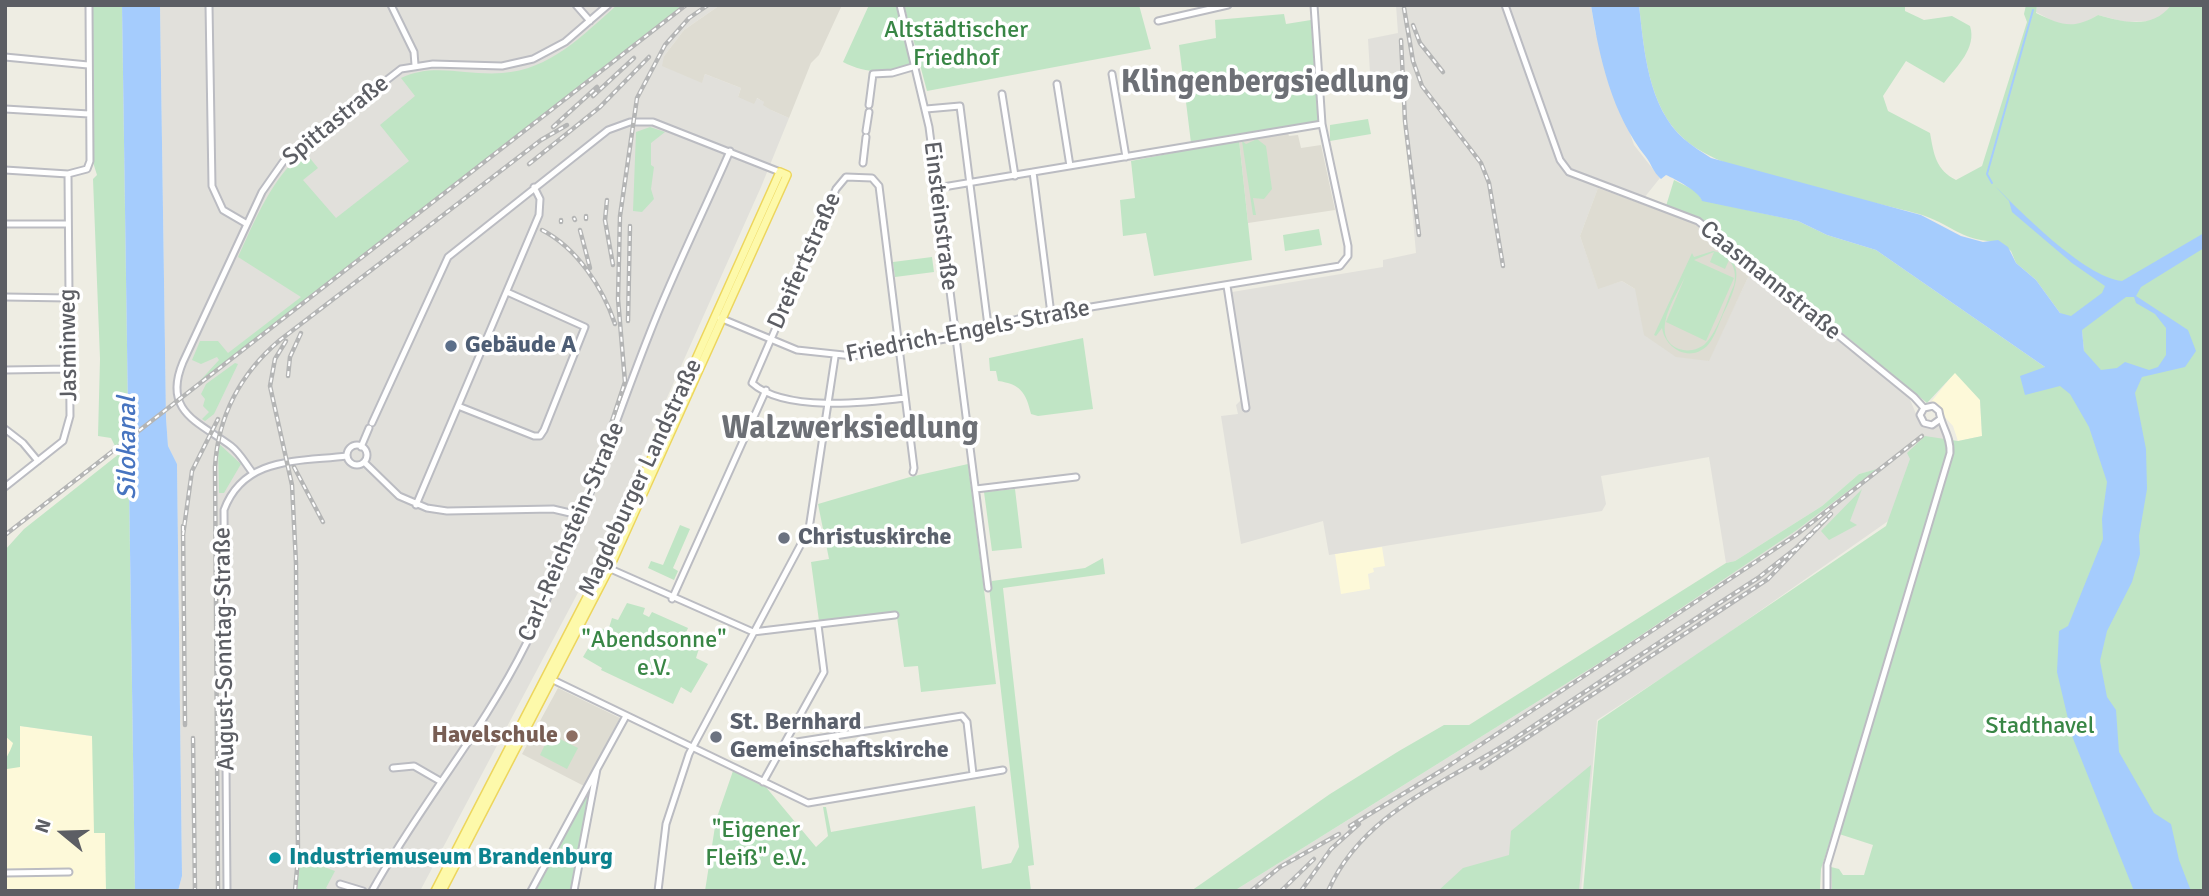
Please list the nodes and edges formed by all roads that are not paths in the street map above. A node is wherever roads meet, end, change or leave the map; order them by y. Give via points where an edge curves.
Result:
1 (89, 5) edge
2 (209, 5) edge
3 (391, 5) edge
4 (576, 5) edge
5 (608, 5) edge
6 (900, 5) edge
7 (1228, 5) edge
8 (1314, 5) edge
9 (1505, 5) edge
10 (590, 21) junction
11 (1158, 21) dead end
12 (5, 57) edge
13 (88, 65) junction
14 (415, 65) junction
15 (916, 66) junction
16 (1112, 74) dead end
17 (1057, 83) dead end
18 (1002, 94) dead end
19 (5, 109) edge
20 (926, 109) junction
21 (89, 114) junction
22 (1322, 124) junction
23 (730, 151) junction
24 (1126, 157) junction
25 (1070, 166) junction
26 (5, 170) edge
27 (862, 170) junction
28 (1034, 172) junction
29 (68, 174) junction
30 (783, 174) joint
31 (1016, 176) junction
32 (970, 183) junction
33 (534, 187) junction
34 (937, 188) junction
35 (5, 224) edge
36 (68, 224) junction
37 (247, 224) junction
38 (1227, 286) junction
39 (507, 292) junction
40 (5, 297) edge
41 (69, 298) junction
42 (1051, 314) junction
43 (719, 317) junction
44 (988, 326) junction
45 (956, 335) junction
46 (770, 340) junction
47 (899, 349) junction
48 (835, 357) junction
49 (70, 369) junction
50 (5, 370) edge
51 (766, 390) junction
52 (905, 398) junction
53 (826, 404) junction
54 (458, 406) junction
55 (1246, 408) dead end
56 (1924, 408) junction
57 (1939, 420) junction
58 (5, 429) edge
59 (361, 447) junction
60 (347, 456) junction
61 (38, 461) junction
62 (364, 462) junction
63 (252, 472) junction
64 (913, 472) dead end
65 (1076, 477) dead end
66 (5, 487) edge
67 (976, 489) junction
68 (416, 505) junction
69 (583, 516) junction
70 (606, 568) junction
71 (988, 588) dead end
72 (672, 599) junction
73 (895, 615) dead end
74 (818, 625) junction
75 (755, 631) junction
76 (553, 680) junction
77 (626, 716) junction
78 (784, 744) junction
79 (692, 747) junction
80 (393, 768) dead end
81 (597, 769) junction
82 (1003, 770) dead end
83 (973, 774) junction
84 (440, 781) junction
85 (763, 782) junction
86 (69, 872) dead end
87 (5, 873) edge
88 (340, 884) dead end
89 (227, 891) edge
90 (363, 891) edge
91 (372, 891) edge
92 (435, 891) edge
93 (442, 891) edge
94 (531, 891) edge
95 (574, 891) edge
96 (658, 891) edge
97 (1827, 891) edge

1 - 13 street
2 - 37 street via 212,186 223,210
3 - 14 street via 414,52
4 - 10 street
5 - 10 street, Spittastraße
6 - 15 street, Einsteinstraße
7 - 11 street
8 - 22 street
9 - 56 street, Caasmannstraße via 1560,160 1569,172 1698,221
10 - 14 street, Spittastraße via 559,46 522,62
12 - 13 street
13 - 21 street
14 - 37 street, Spittastraße via 392,75 289,156 266,185
15 - 20 street, Einsteinstraße
15 - 27 street via 873,74
16 - 24 street
17 - 25 street
18 - 31 street
19 - 21 street
20 - 32 street, Einsteinstraße via 960,106
20 - 34 street, Einsteinstraße
21 - 29 street via 87,169
22 - 24 street
22 - 38 street, Friedrich-Engels-Straße via 1348,256 1340,266
23 - 30 street
23 - 33 street via 642,120 608,130
23 - 69 street, Carl-Reichstein-Straße via 653,324
24 - 25 street
25 - 28 street
26 - 29 street
27 - 46 street, Dreifertstraße via 838,184
27 - 47 street, Dreifertstraße via 879,186
28 - 31 street
28 - 42 street
29 - 36 street, Jasminweg
30 - 43 main road, Magdeburger Landstraße
31 - 32 street
32 - 34 street
32 - 44 street, Einsteinstraße
33 - 39 street via 541,210
33 - 59 street via 457,247 441,266
34 - 45 street, Einsteinstraße
35 - 36 street
36 - 41 street, Jasminweg
37 - 63 street, Spittastraße via 176,385 178,399 194,422 232,447
38 - 42 street, Friedrich-Engels-Straße
38 - 55 street
39 - 54 street
39 - 54 street via 585,327 544,430 534,436
40 - 41 street
41 - 49 street, Jasminweg
42 - 44 street, Friedrich-Engels-Straße
43 - 46 street, Friedrich-Engels-Straße
43 - 70 main road, Magdeburger Landstraße
44 - 45 street, Friedrich-Engels-Straße
45 - 47 street, Friedrich-Engels-Straße
45 - 67 street, Einsteinstraße
46 - 48 street, Friedrich-Engels-Straße
46 - 51 street via 752,383
47 - 48 street, Friedrich-Engels-Straße
47 - 52 street
48 - 53 street
49 - 50 street
49 - 61 street, Jasminweg via 70,416 63,440
51 - 53 street
51 - 72 street
52 - 53 street
52 - 64 street
53 - 75 street via 809,529
54 - 68 street
56 - 57 street, Caasmannstraße via 1936,408
56 - 57 street, Caasmannstraße via 1920,415 1924,423 1932,425
57 - 97 street via 1951,441 1950,453 1827,865
58 - 61 street
59 - 60 street via 352,447
59 - 62 street via 366,451
60 - 62 street via 354,464
60 - 63 street via 279,463
61 - 66 street, Jasminweg
62 - 68 street
63 - 89 street, August-Sonntag-Straße via 229,497 223,520
65 - 67 street
67 - 71 street, Einsteinstraße
68 - 69 street via 447,511 553,509
69 - 84 street, Carl-Reichstein-Straße via 511,674
70 - 72 street
70 - 76 main road, Magdeburger Landstraße
70 - 92 main road, Magdeburger Landstraße
72 - 75 street
73 - 74 street
74 - 75 street
74 - 78 street via 824,669
75 - 79 street
76 - 77 street
76 - 93 main road, Magdeburger Landstraße
77 - 79 street
77 - 81 street
78 - 83 street via 962,716 967,722
78 - 85 street
79 - 85 street
79 - 96 street via 666,824
80 - 84 street via 414,766
81 - 94 street
81 - 95 street
82 - 83 street
83 - 85 street via 815,804
84 - 91 street, Carl-Reichstein-Straße
86 - 87 street
88 - 90 street

